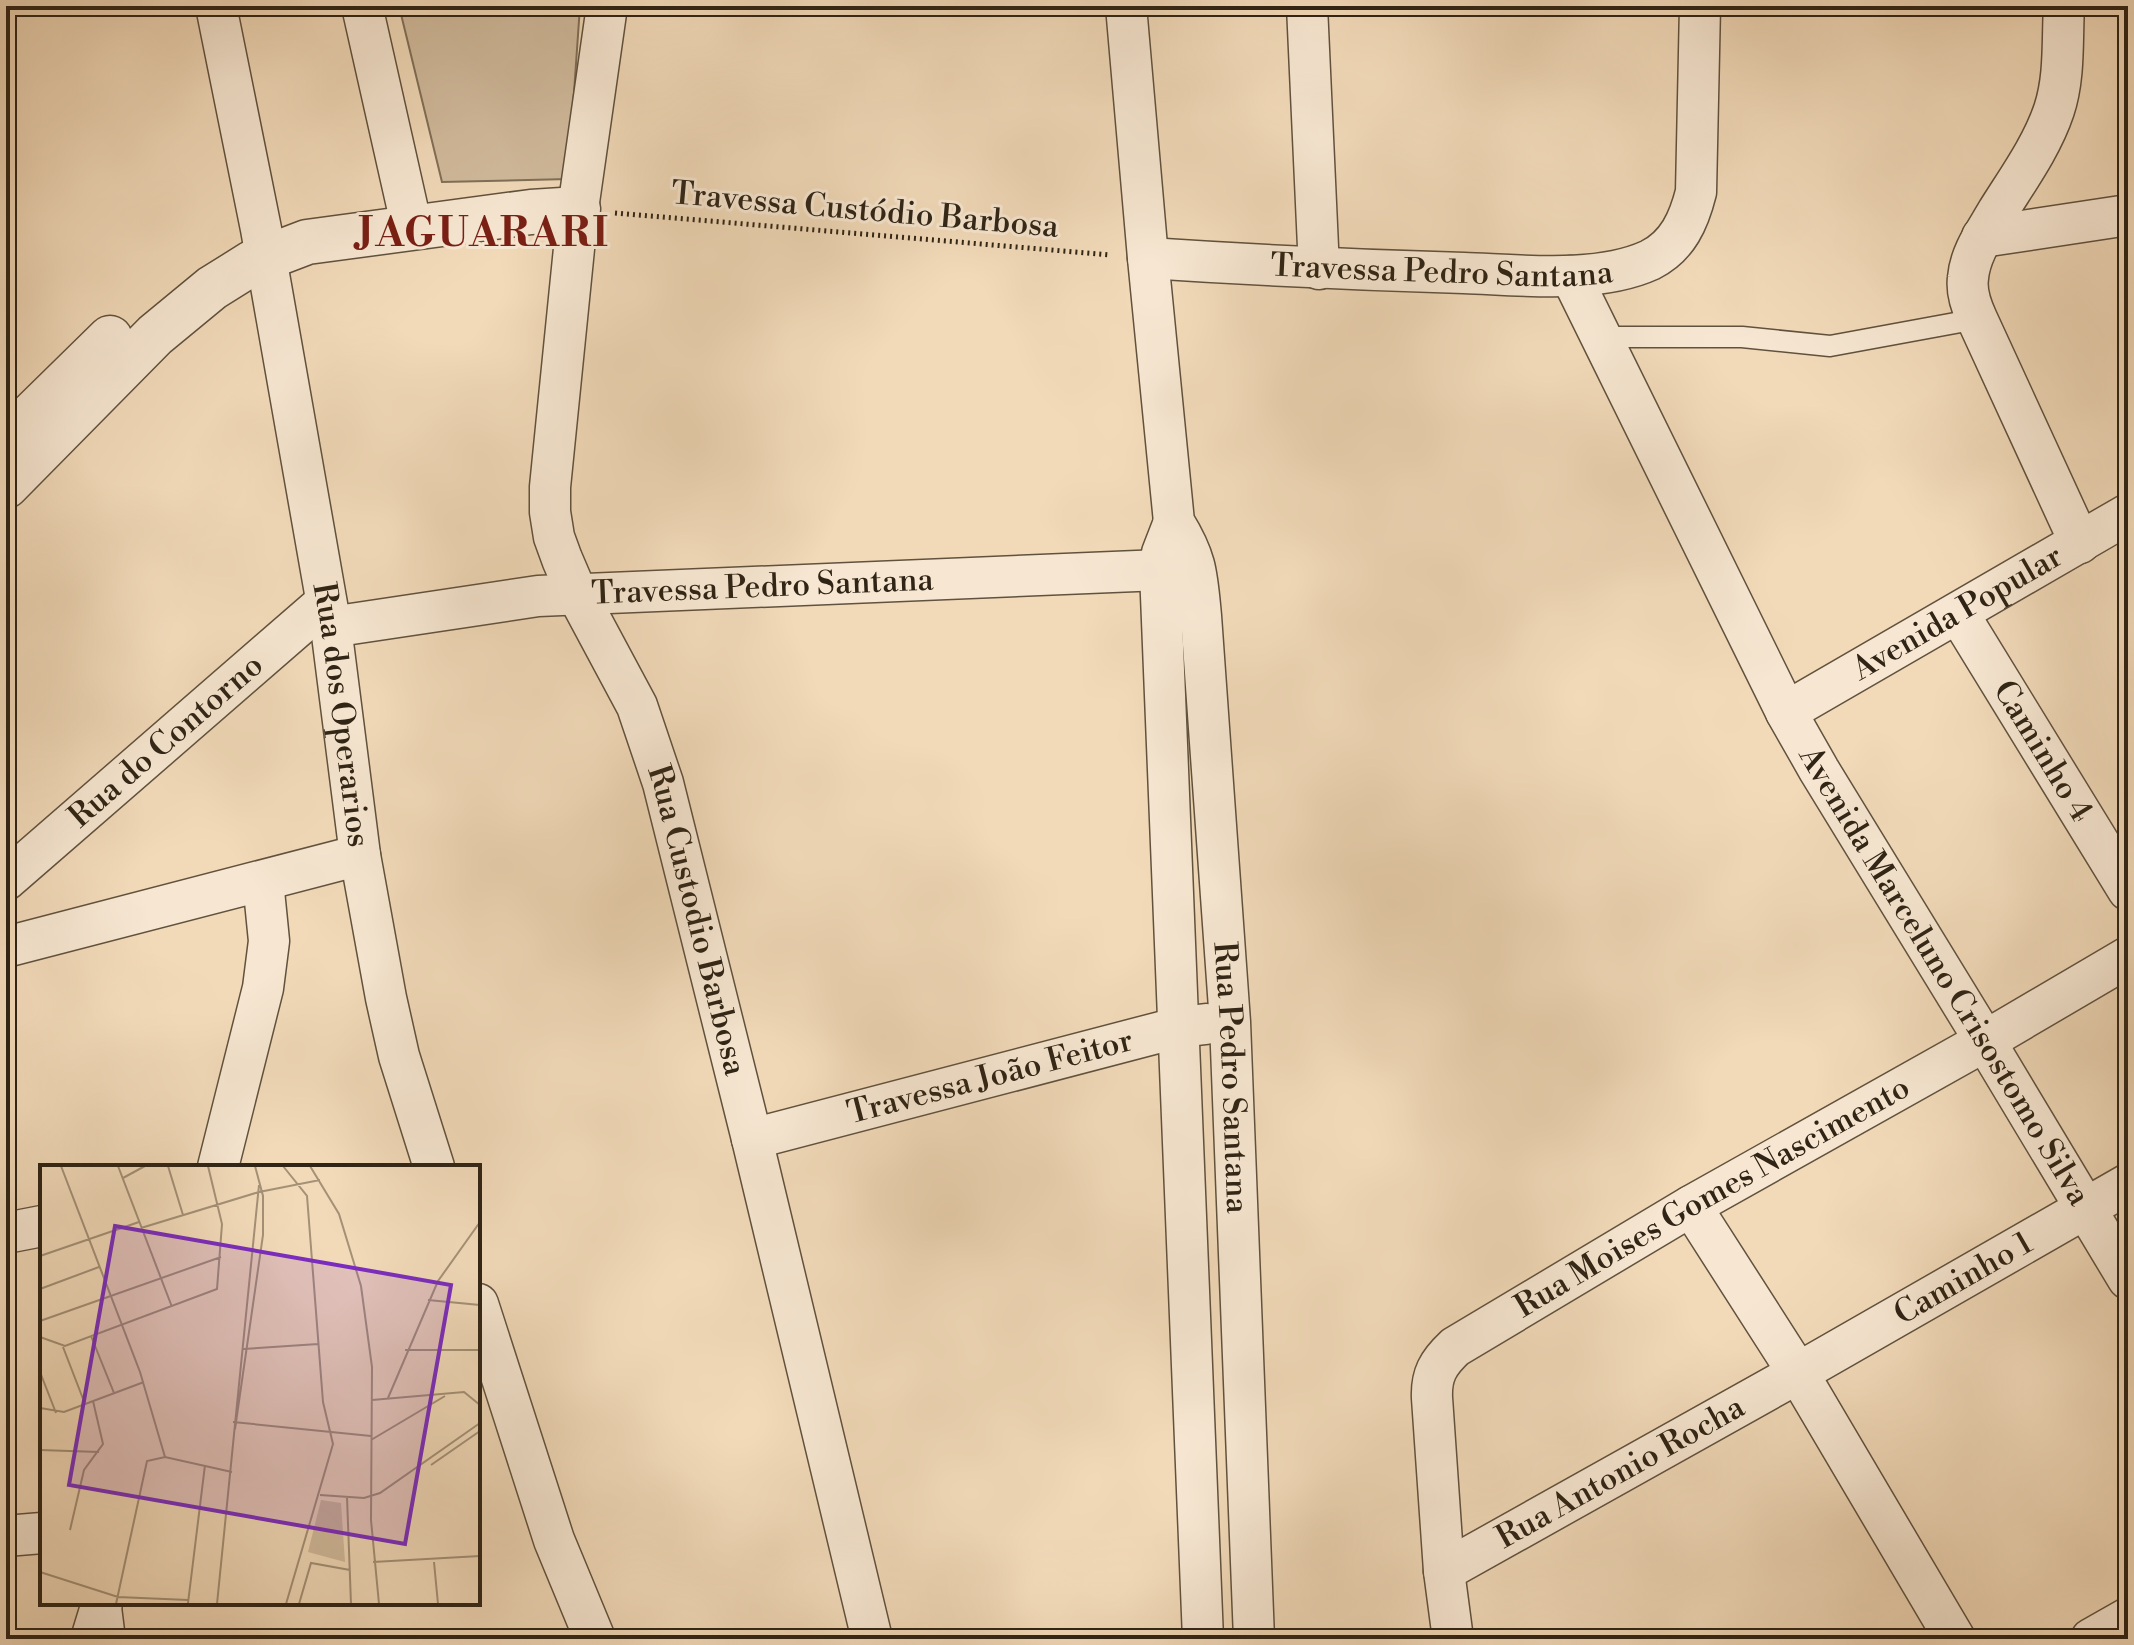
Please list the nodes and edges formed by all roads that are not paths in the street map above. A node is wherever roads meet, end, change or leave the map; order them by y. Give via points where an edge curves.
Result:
1 (216, 6) edge
2 (362, 6) edge
3 (607, 6) edge
4 (1126, 6) edge
5 (1307, 6) edge
6 (1700, 6) edge
7 (2064, 6) edge
8 (578, 209) junction
9 (2128, 215) edge
10 (412, 228) junction
11 (1982, 237) junction
12 (264, 243) junction
13 (1148, 258) junction
14 (1319, 269) junction
15 (1571, 276) junction
16 (1977, 319) junction
17 (1601, 337) junction
18 (6, 440) edge
19 (6, 486) edge
20 (2126, 520) edge
21 (2080, 543) junction
22 (1178, 570) junction
23 (577, 594) junction
24 (1958, 613) junction
25 (328, 615) junction
26 (1786, 712) junction
27 (360, 855) junction
28 (6, 880) edge
29 (263, 881) junction
30 (2128, 890) edge
31 (6, 947) edge
32 (2128, 957) edge
33 (1230, 1022) junction
34 (1180, 1027) junction
35 (1985, 1041) junction
36 (752, 1139) junction
37 (219, 1165) edge
38 (433, 1165) edge
39 (2128, 1184) edge
40 (1691, 1206) junction
41 (2084, 1209) junction
42 (40, 1226) edge
43 (6, 1233) edge
44 (2128, 1279) edge
45 (480, 1310) edge
46 (1798, 1373) junction
47 (40, 1533) edge
48 (6, 1536) edge
49 (1444, 1571) junction
50 (101, 1605) edge
51 (110, 1605) edge
52 (2128, 1618) edge
53 (91, 1639) edge
54 (115, 1639) edge
55 (595, 1639) edge
56 (872, 1639) edge
57 (1203, 1639) edge
58 (1254, 1639) edge
59 (1453, 1639) edge
60 (1955, 1639) edge
61 (2091, 1639) edge

1 - 12 street, Rua dos Operarios
2 - 10 street
3 - 8 street, Rua Custodio Barbosa
4 - 13 street, Rua Pedro Santana
5 - 14 street
6 - 15 street, Travessa Pedro Santana via 1696,192 1690,217 1669,246 1651,259 1619,270
7 - 11 street via 2055,106 2044,135
8 - 10 street
8 - 23 street, Rua Custodio Barbosa via 550,487 554,537
9 - 11 street
10 - 12 street
11 - 16 street via 1968,276
12 - 18 street via 232,240 164,287
12 - 19 street via 252,263 155,335
12 - 25 street, Rua dos Operarios
13 - 14 street, Travessa Pedro Santana
13 - 22 street, Rua Pedro Santana via 1174,522 1165,543
14 - 15 street, Travessa Pedro Santana
15 - 17 street, Avenida Marceluno Crisostomo Silva
16 - 17 lane via 1830,346 1742,337
16 - 21 street
17 - 26 street, Avenida Marceluno Crisostomo Silva
20 - 21 street, Avenida Popular
21 - 24 street, Avenida Popular
22 - 23 street, Travessa Pedro Santana
22 - 33 street, Rua Pedro Santana
22 - 34 street, Rua Pedro Santana
23 - 25 street, Travessa Pedro Santana
23 - 36 street, Rua Custodio Barbosa via 637,706 663,783
24 - 26 street, Avenida Popular
24 - 30 street, Caminho 4
25 - 27 street, Rua dos Operarios
25 - 28 street, Rua do Contorno
26 - 35 street, Avenida Marceluno Crisostomo Silva
27 - 29 street
27 - 38 street, Rua dos Operarios via 399,1056
29 - 31 street
29 - 37 street via 269,941 263,988
32 - 35 street, Rua Moises Gomes Nascimento
33 - 34 street, Travessa João Feitor
33 - 58 street, Rua Pedro Santana
34 - 36 street, Travessa João Feitor
34 - 57 street, Rua Pedro Santana
35 - 40 street, Rua Moises Gomes Nascimento
35 - 41 street, Avenida Marceluno Crisostomo Silva
36 - 56 street, Rua Custodio Barbosa
39 - 41 street, Caminho 1
40 - 46 street
40 - 49 street, Rua Moises Gomes Nascimento via 1455,1347 1436,1368 1431,1384
41 - 44 street, Avenida Marceluno Crisostomo Silva
41 - 46 street, Caminho 1
42 - 43 street
45 - 55 street via 554,1540
46 - 49 street, Rua Antonio Rocha
46 - 60 street
47 - 48 street
49 - 59 street
50 - 53 street
51 - 54 lane
52 - 61 street

